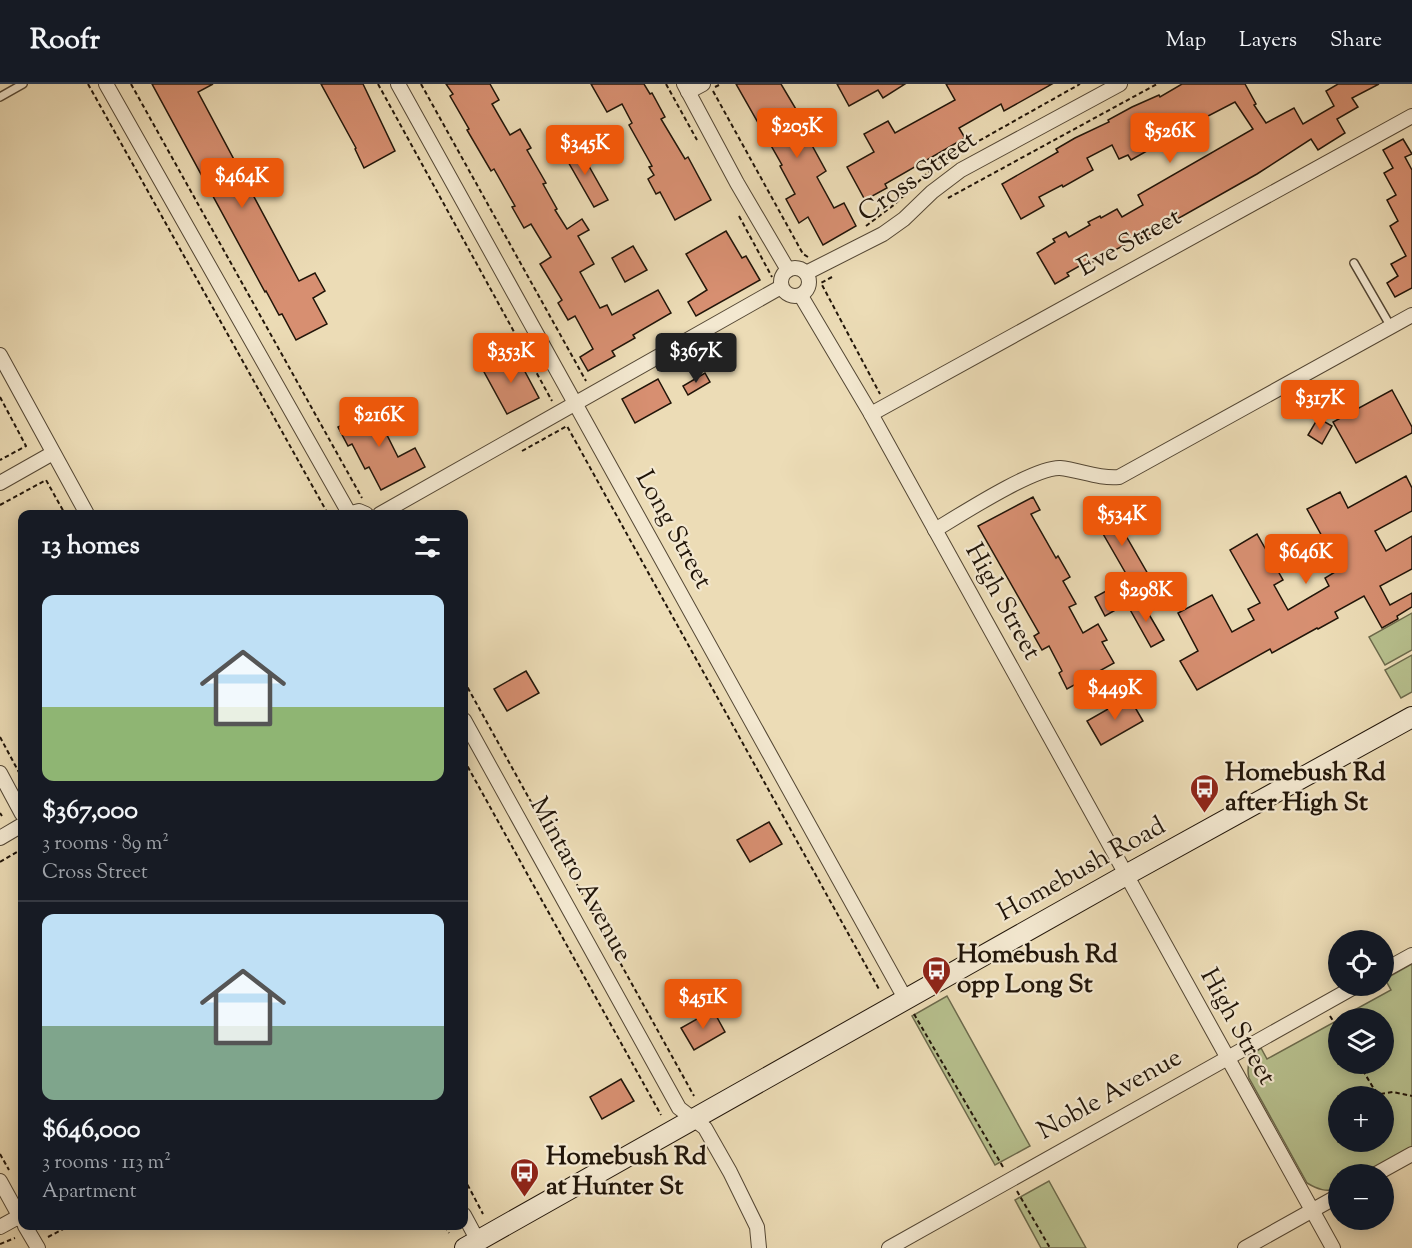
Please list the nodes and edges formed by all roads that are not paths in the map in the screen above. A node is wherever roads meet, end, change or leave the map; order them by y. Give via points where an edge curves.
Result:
1 (23, 84) edge
2 (106, 84) edge
3 (398, 84) edge
4 (704, 84) edge
5 (1120, 84) edge
6 (686, 88) edge
7 (0, 97) edge
8 (1412, 116) edge
9 (1354, 263) dead end
10 (788, 270) junction
11 (806, 273) junction
12 (782, 287) junction
13 (801, 296) junction
14 (1412, 315) edge
15 (1390, 327) junction
16 (0, 355) edge
17 (575, 405) junction
18 (871, 414) junction
19 (53, 453) junction
20 (0, 483) edge
21 (85, 510) edge
22 (346, 510) edge
23 (387, 510) edge
24 (935, 530) junction
25 (1412, 717) edge
26 (468, 727) edge
27 (0, 773) edge
28 (18, 807) edge
29 (18, 827) edge
30 (0, 838) edge
31 (1126, 875) junction
32 (1412, 955) edge
33 (1394, 965) edge
34 (1338, 996) edge
35 (906, 1000) junction
36 (1226, 1058) junction
37 (693, 1120) junction
38 (1412, 1154) edge
39 (1394, 1164) edge
40 (0, 1181) edge
41 (1328, 1201) edge
42 (1312, 1210) junction
43 (18, 1211) edge
44 (18, 1224) edge
45 (0, 1227) edge
46 (757, 1227) junction
47 (31, 1230) edge
48 (467, 1230) edge
49 (42, 1243) edge
50 (471, 1246) edge
51 (759, 1248) edge
52 (770, 1248) edge
53 (889, 1248) edge
54 (1245, 1248) edge
55 (1333, 1248) edge

1 - 7 lane
2 - 22 street
3 - 17 street, Long Street
4 - 6 street
5 - 11 street, Cross Street via 961,170 883,234
6 - 10 street
8 - 18 street, Eve Street
9 - 15 lane
10 - 11 street via 797,268
10 - 12 street via 781,278
11 - 13 street via 809,287
12 - 13 street via 791,297
12 - 17 street
13 - 18 street, High Street
14 - 15 street
15 - 24 street via 1119,477 1060,468 1035,473
16 - 19 street
17 - 23 street
17 - 35 street, Long Street
18 - 24 street, High Street
19 - 20 street
19 - 21 street
24 - 31 street, High Street
25 - 31 main road, Homebush Road
26 - 37 street, Mintaro Avenue via 678,1105
27 - 28 street
29 - 30 street
31 - 35 main road, Homebush Road
31 - 36 street, High Street
32 - 33 street
34 - 36 street, Noble Avenue
35 - 37 main road, Homebush Road
36 - 42 street, High Street
36 - 53 street, Noble Avenue
37 - 46 street, Mintaro Avenue via 705,1128
37 - 50 main road, Homebush Road
38 - 39 street
40 - 43 street
41 - 42 street
42 - 54 street
42 - 55 street, High Street
44 - 45 street
46 - 51 street, Mintaro Avenue
46 - 52 street
47 - 49 street
48 - 50 street

